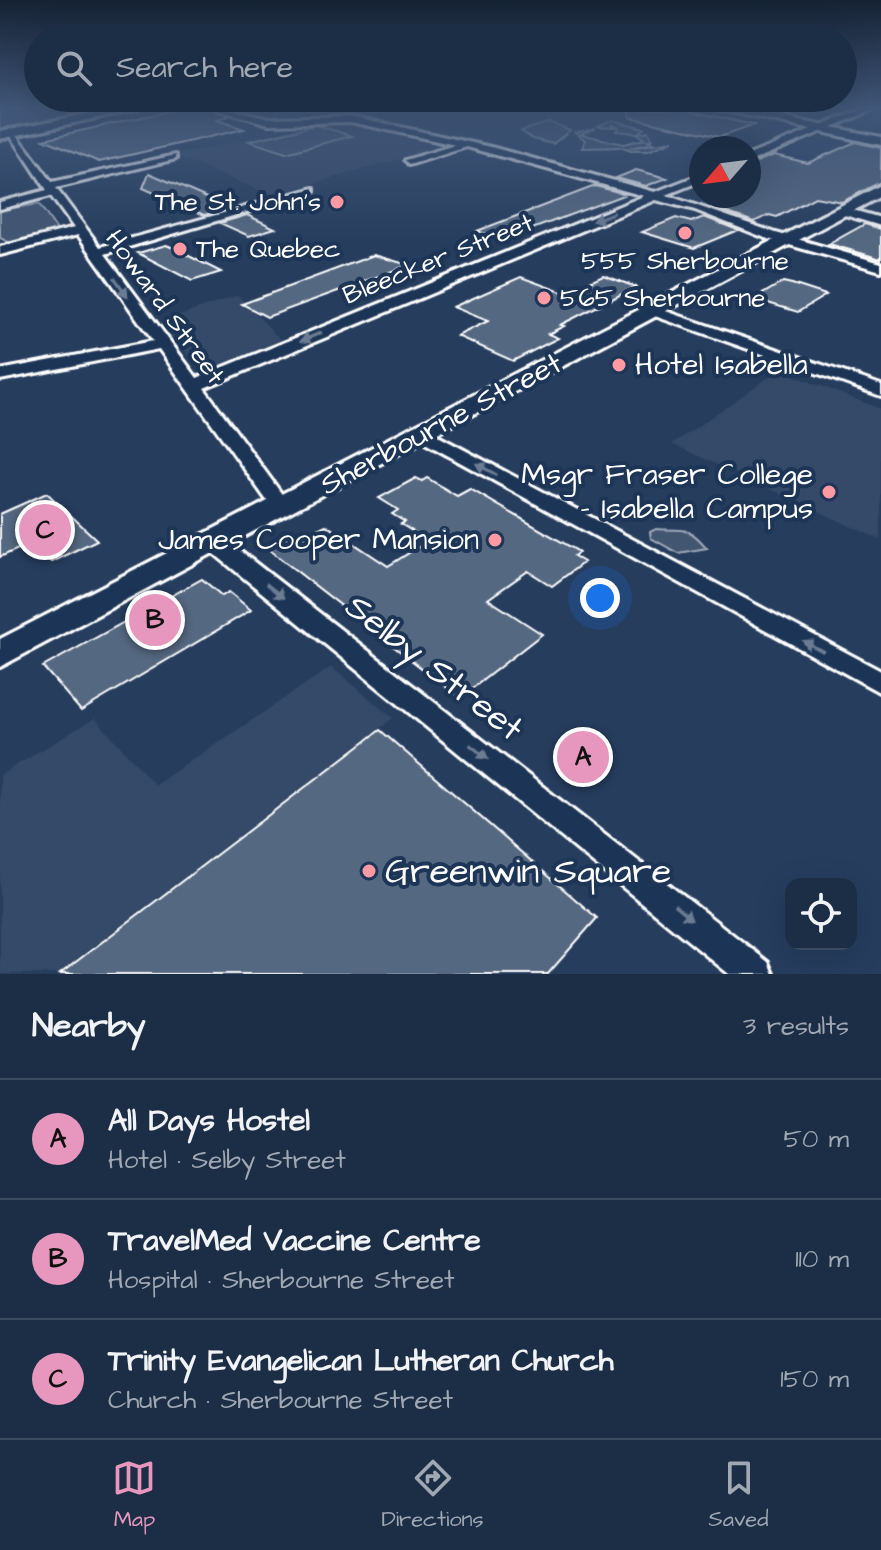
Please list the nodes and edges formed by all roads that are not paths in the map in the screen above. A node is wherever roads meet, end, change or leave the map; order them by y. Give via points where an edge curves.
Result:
1 (22, 154) edge
2 (433, 154) edge
3 (500, 154) edge
4 (172, 157) dead end
5 (409, 162) dead end
6 (689, 182) edge
7 (52, 189) junction
8 (310, 190) dead end
9 (881, 190) edge
10 (656, 195) junction
11 (0, 206) edge
12 (842, 211) junction
13 (881, 222) edge
14 (81, 230) junction
15 (788, 240) junction
16 (0, 251) edge
17 (96, 252) junction
18 (881, 267) edge
19 (654, 311) junction
20 (163, 344) junction
21 (0, 375) edge
22 (193, 386) junction
23 (881, 391) edge
24 (423, 434) junction
25 (282, 508) junction
26 (214, 542) junction
27 (0, 654) edge
28 (881, 683) edge
29 (756, 974) edge

1 - 7 street, Howard Street
2 - 5 street
3 - 10 street
4 - 7 street
6 - 10 street, Bleecker Street
7 - 11 street
7 - 14 street, Howard Street
8 - 17 street
9 - 12 street, Sherbourne Street
10 - 15 street
10 -> 22 street, Bleecker Street
12 - 13 street
12 - 15 street, Sherbourne Street
14 - 16 street
14 - 17 street, Howard Street
15 - 18 street
15 - 19 street, Sherbourne Street
17 -> 20 street, Howard Street
19 - 23 street
19 - 24 street, Sherbourne Street
20 - 21 street
20 - 22 street, Howard Street
22 - 25 street, Howard Street
24 - 25 street, Sherbourne Street
28 -> 24 street
25 - 26 street, Sherbourne Street
26 - 27 street, Sherbourne Street
26 -> 29 street, Selby Street

